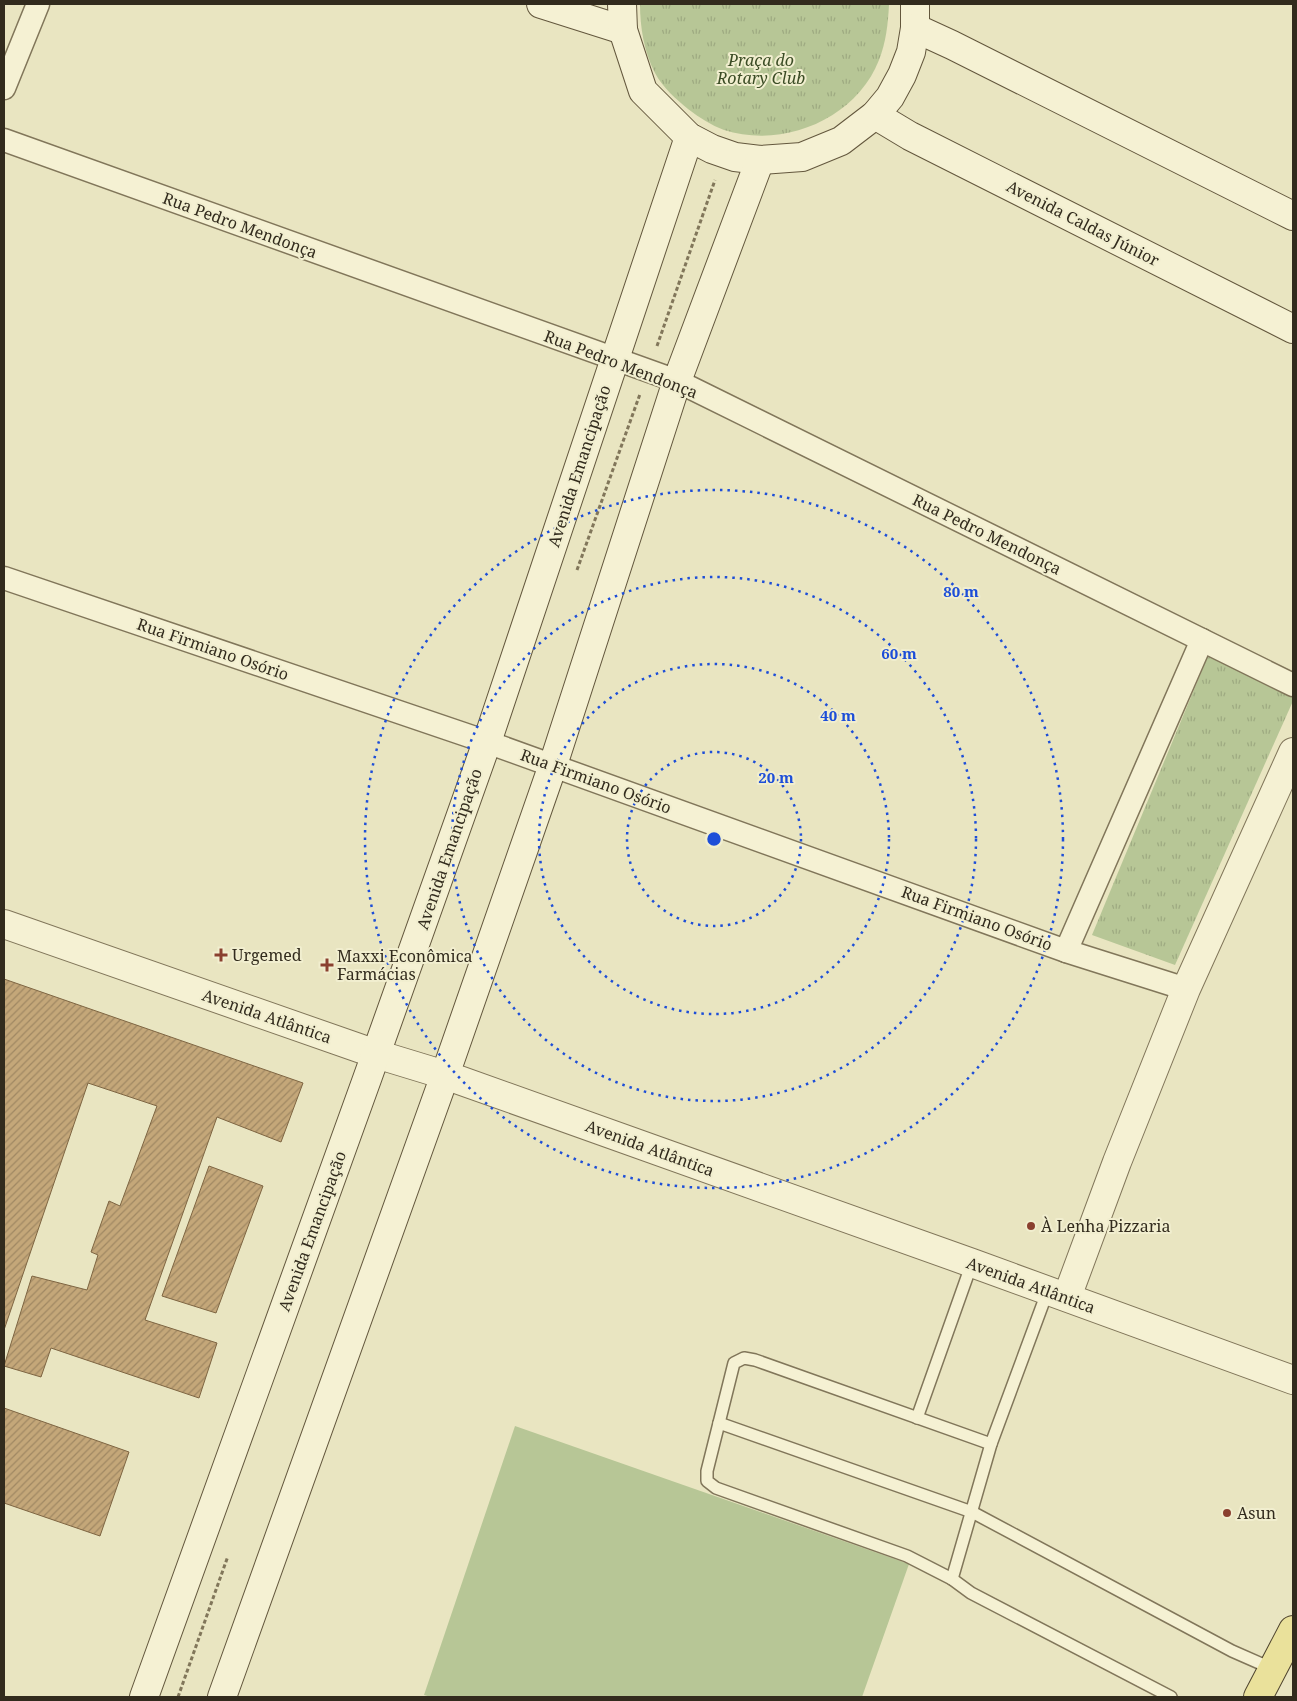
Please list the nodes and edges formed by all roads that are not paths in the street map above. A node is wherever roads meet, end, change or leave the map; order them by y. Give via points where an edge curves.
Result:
1 (38, 4) edge
2 (541, 4) edge
3 (915, 16) edge
4 (623, 17) edge
5 (4, 88) edge
6 (875, 115) junction
7 (689, 137) junction
8 (4, 140) edge
9 (760, 160) junction
10 (1293, 216) edge
11 (1293, 329) edge
12 (614, 360) junction
13 (677, 382) junction
14 (4, 578) edge
15 (1202, 640) junction
16 (1293, 685) edge
17 (487, 742) junction
18 (1293, 752) edge
19 (553, 765) junction
20 (4, 924) edge
21 (1066, 951) junction
22 (1186, 988) junction
23 (376, 1054) junction
24 (445, 1075) junction
25 (972, 1263) junction
26 (1058, 1294) junction
27 (1293, 1380) edge
28 (917, 1418) junction
29 (719, 1422) junction
30 (991, 1444) junction
31 (972, 1512) junction
32 (952, 1579) junction
33 (1293, 1630) edge
34 (1273, 1669) junction
35 (144, 1697) edge
36 (222, 1697) edge
37 (1171, 1697) edge
38 (1258, 1697) edge

1 - 5 street
2 - 4 main road
3 - 6 main road via 911,52 902,75
3 - 10 main road via 952,45
4 - 7 main road via 643,91
6 - 9 main road via 841,141 802,157
6 - 11 main road, Avenida Caldas Júnior via 910,136
7 - 9 main road via 735,157
7 - 12 main road, Avenida Emancipação
8 - 12 street, Rua Pedro Mendonça
9 - 13 main road
12 - 13 street, Rua Pedro Mendonça
12 - 17 main road, Avenida Emancipação
13 - 15 street, Rua Pedro Mendonça
13 - 19 main road
14 - 17 street, Rua Firmiano Osório
15 - 16 street, Rua Pedro Mendonça
15 - 21 street
17 - 19 street, Rua Firmiano Osório
17 - 23 main road, Avenida Emancipação
18 - 22 main road
19 - 21 street, Rua Firmiano Osório
19 - 24 main road
20 - 23 main road, Avenida Atlântica
21 - 22 street, Rua Firmiano Osório
22 - 26 main road via 1117,1162
23 - 24 main road, Avenida Atlântica
23 - 35 main road, Avenida Emancipação
24 - 25 main road, Avenida Atlântica
24 - 36 main road
25 - 26 main road, Avenida Atlântica
25 - 28 lane
26 - 27 main road, Avenida Atlântica
26 - 30 lane
28 - 29 lane via 744,1358 734,1363
28 - 30 lane
29 - 31 lane
29 - 32 lane via 706,1471 707,1481 716,1488 908,1556
30 - 31 lane
31 - 32 lane
31 - 34 lane
32 - 37 lane via 971,1593
33 - 34 main road
34 - 38 main road

